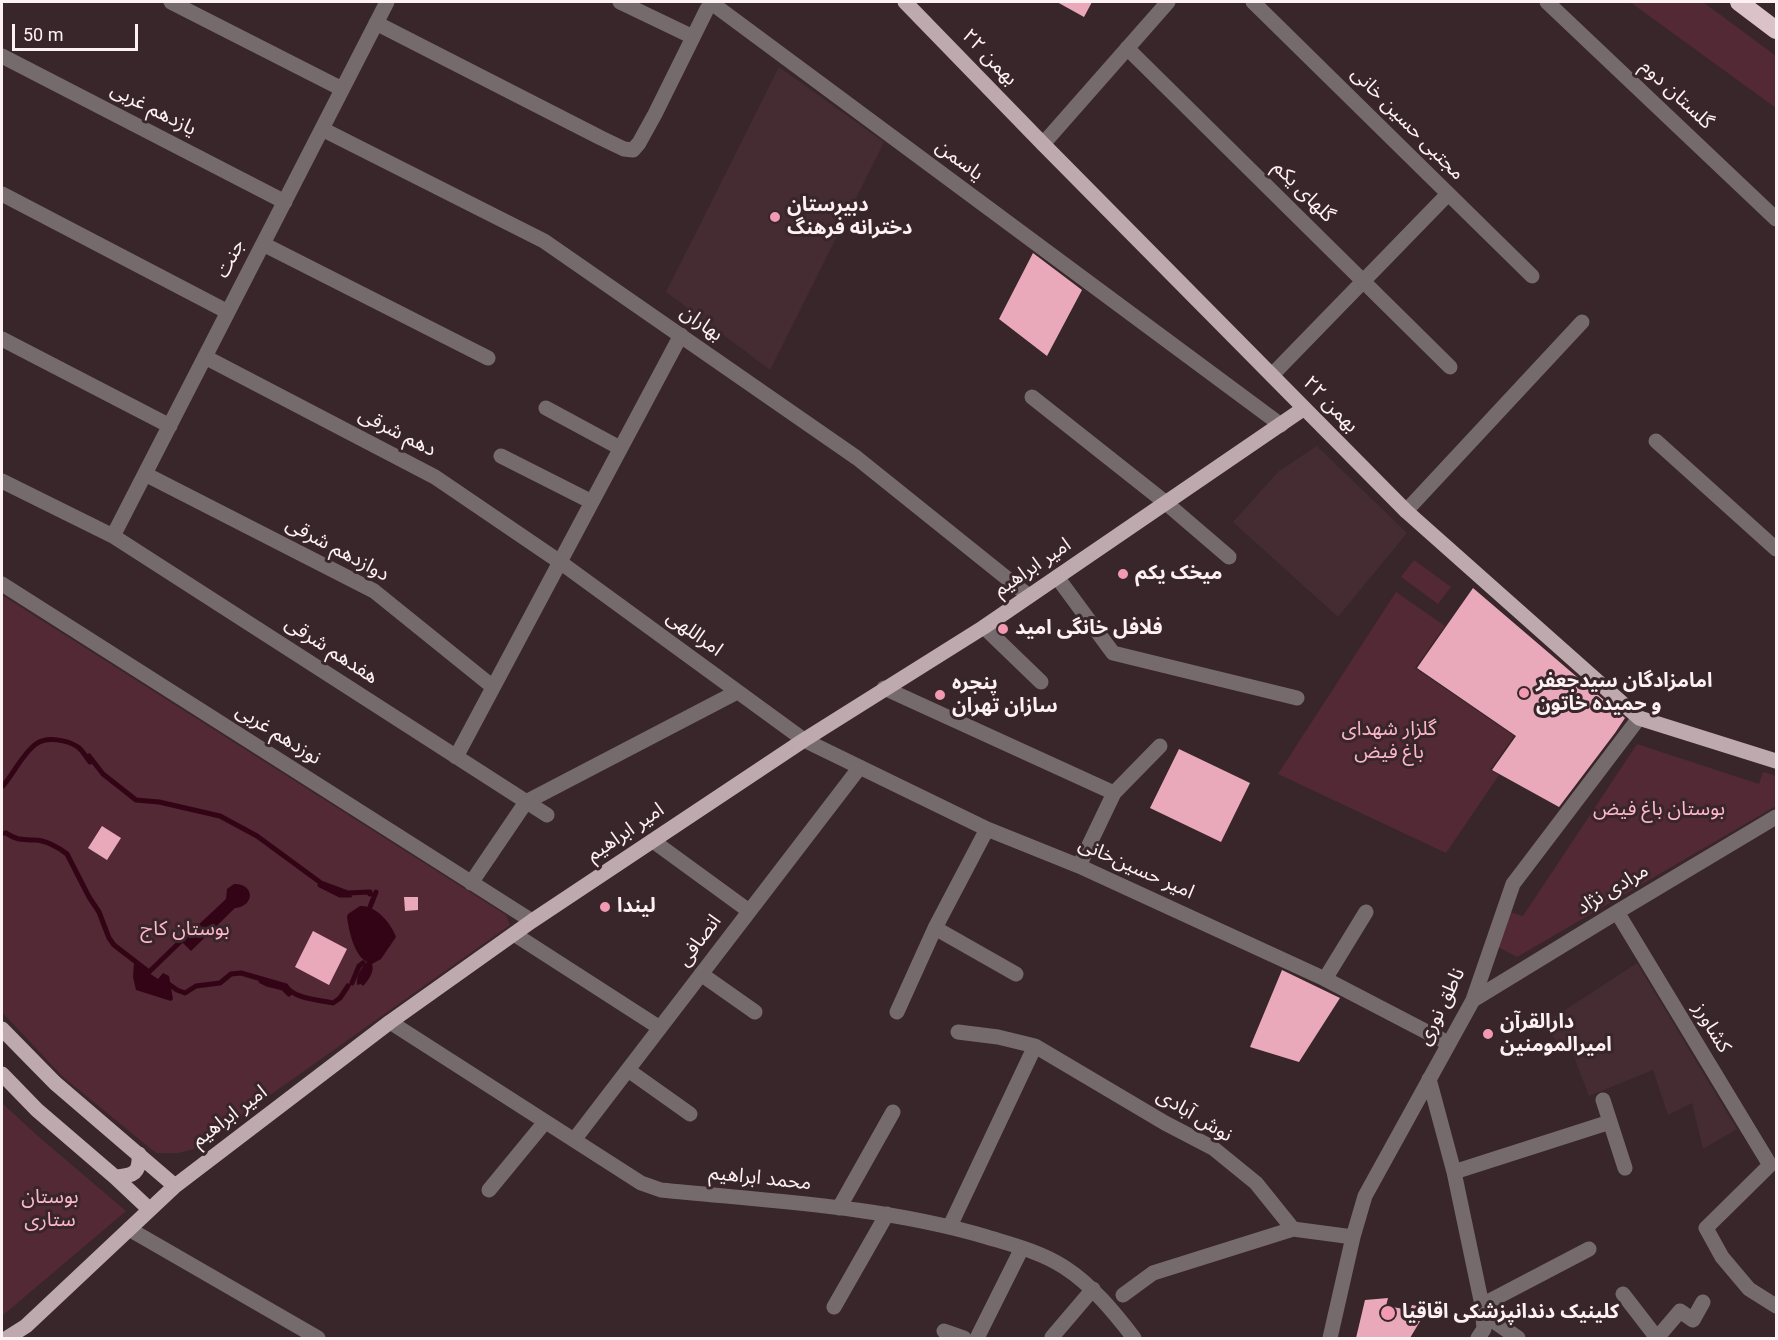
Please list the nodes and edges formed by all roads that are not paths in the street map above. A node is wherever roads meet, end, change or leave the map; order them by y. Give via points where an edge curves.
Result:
1 (171, 2) edge
2 (387, 2) edge
3 (620, 2) edge
4 (905, 2) edge
5 (1168, 2) edge
6 (1253, 2) edge
7 (1547, 2) edge
8 (1738, 2) edge
9 (376, 23) junction
10 (1776, 30) edge
11 (693, 38) junction
12 (1127, 48) junction
13 (2, 56) edge
14 (342, 89) junction
15 (321, 129) junction
16 (1043, 144) junction
17 (2, 194) edge
18 (1448, 194) junction
19 (285, 201) junction
20 (1776, 219) edge
21 (263, 244) junction
22 (1532, 276) dead end
23 (1363, 281) junction
24 (228, 312) junction
25 (1582, 322) dead end
26 (681, 335) junction
27 (2, 339) edge
28 (205, 357) junction
29 (488, 358) dead end
30 (1450, 367) dead end
31 (1272, 375) junction
32 (1032, 397) dead end
33 (546, 408) dead end
34 (1303, 409) junction
35 (1281, 425) junction
36 (170, 426) junction
37 (1656, 441) dead end
38 (621, 448) junction
39 (501, 456) dead end
40 (145, 474) junction
41 (2, 481) edge
42 (592, 502) junction
43 (1166, 503) junction
44 (1406, 511) junction
45 (113, 536) junction
46 (1776, 549) edge
47 (1229, 557) dead end
48 (560, 562) junction
49 (1057, 577) junction
50 (2, 584) edge
51 (1029, 596) junction
52 (984, 627) junction
53 (1041, 682) dead end
54 (493, 687) junction
55 (884, 688) junction
56 (737, 692) junction
57 (1297, 698) dead end
58 (1639, 718) junction
59 (804, 740) junction
60 (1160, 746) dead end
61 (456, 757) junction
62 (1776, 761) edge
63 (860, 766) junction
64 (1114, 793) junction
65 (526, 802) junction
66 (547, 815) dead end
67 (1776, 817) edge
68 (987, 829) junction
69 (652, 841) junction
70 (1079, 866) junction
71 (471, 883) junction
72 (749, 911) junction
73 (1366, 912) dead end
74 (1617, 912) junction
75 (532, 921) junction
76 (935, 928) junction
77 (514, 934) junction
78 (701, 974) junction
79 (1016, 974) dead end
80 (1325, 979) junction
81 (1473, 1000) junction
82 (755, 1012) dead end
83 (897, 1012) dead end
84 (390, 1022) junction
85 (660, 1028) junction
86 (2, 1029) edge
87 (958, 1032) dead end
88 (1448, 1043) junction
89 (1035, 1046) junction
90 (628, 1070) junction
91 (2, 1074) edge
92 (1429, 1079) junction
93 (1603, 1100) dead end
94 (893, 1112) dead end
95 (690, 1114) dead end
96 (545, 1122) junction
97 (1610, 1122) junction
98 (574, 1140) junction
99 (139, 1154) junction
100 (1625, 1168) dead end
101 (1454, 1172) junction
102 (115, 1177) junction
103 (175, 1186) junction
104 (489, 1190) dead end
105 (839, 1208) junction
106 (149, 1209) junction
107 (887, 1214) junction
108 (950, 1226) junction
109 (129, 1229) junction
110 (1293, 1229) junction
111 (1353, 1237) junction
112 (1023, 1248) junction
113 (1589, 1249) dead end
114 (1093, 1289) junction
115 (1623, 1294) dead end
116 (1123, 1295) dead end
117 (1702, 1302) dead end
118 (1776, 1306) edge
119 (834, 1307) dead end
120 (1482, 1309) junction
121 (944, 1331) dead end
122 (1481, 1334) edge
123 (1052, 1337) dead end
124 (7, 1338) edge
125 (318, 1338) edge
126 (964, 1338) edge
127 (977, 1338) edge
128 (1134, 1338) edge
129 (1330, 1338) edge
130 (1518, 1338) edge
131 (1657, 1338) edge

1 - 14 street
2 - 9 street, جنت
3 - 11 street
4 - 16 main road, ۲۲ بهمن
5 - 12 street
6 - 18 street, مجتبی حسین خانی
7 - 20 street, گلستان دوم
8 - 10 highway
9 - 11 street, یاسمن via 601,138 633,150
9 - 14 street, جنت
11 - 35 street, یاسمن via 707,9 717,8
12 - 16 street
12 - 23 street, گلهای یکم
13 - 19 street, یازدهم غربی
14 - 15 street, جنت
15 - 19 street, جنت
15 - 26 street, بهاران via 544,241
16 - 31 main road, ۲۲ بهمن
17 - 24 street
18 - 22 street, مجتبی حسین خانی
18 - 23 street
19 - 21 street, جنت
21 - 24 street, جنت
21 - 29 street
23 - 30 street, گلهای یکم
23 - 31 street
24 - 28 street, جنت
25 - 44 street
26 - 38 street
26 - 51 street, بهاران via 857,458
27 - 36 street
28 - 36 street, جنت
28 - 48 street, دهم شرقی via 435,477
31 - 34 main road, ۲۲ بهمن
32 - 43 street
33 - 38 street
34 - 35 main road, امیر ابراهیم
34 - 44 main road, ۲۲ بهمن
35 - 43 main road, امیر ابراهیم
36 - 40 street, جنت
37 - 46 street
38 - 42 street
39 - 42 street
40 - 45 street, جنت
40 - 54 street, دوازدهم شرقی via 374,591
41 - 45 street, هفدهم شرقی
42 - 48 street
43 - 47 street
43 - 49 main road, امیر ابراهیم
44 - 58 main road, ۲۲ بهمن
45 - 61 street, هفدهم شرقی
48 - 54 street
48 - 56 street, امراللهی
49 - 51 main road, امیر ابراهیم
49 - 57 street via 1113,653
50 - 71 street, نوزدهم غربی
51 - 52 main road, امیر ابراهیم
52 - 53 street
52 - 55 main road, امیر ابراهیم
54 - 61 street
55 - 59 main road, امیر ابراهیم
55 - 64 street
56 - 59 street, امراللهی
56 - 65 street
58 - 62 main road, ۲۲ بهمن
58 - 81 street, ناطق نوری via 1513,884
59 - 63 street, امیر حسین‌خانی
59 - 69 main road, امیر ابراهیم
60 - 64 street
61 - 65 street, هفدهم شرقی
63 - 68 street, امیر حسین‌خانی
63 - 72 street, انصافی
64 - 70 street
65 - 66 street, هفدهم شرقی
65 - 71 street
67 - 74 street, مرادی نژاد
68 - 70 street, امیر حسین‌خانی
68 - 76 street
69 - 72 street
69 - 75 main road, امیر ابراهیم
70 - 80 street, امیر حسین‌خانی
71 - 75 street, نوزدهم غربی
72 - 78 street, انصافی
73 - 80 street
74 - 81 street, مرادی نژاد
74 - 118 street, کشاورز via 1770,1165 1706,1228 1722,1257 1749,1289
75 - 77 main road, امیر ابراهیم
76 - 79 street
76 - 83 street
77 - 84 main road, امیر ابراهیم
77 - 85 street
78 - 82 street
78 - 85 street, انصافی
80 - 88 street, امیر حسین‌خانی
81 - 88 street, ناطق نوری
84 - 96 street, محمد ابراهیم
84 - 103 main road, امیر ابراهیم
85 - 90 street, انصافی
86 - 99 main road via 55,1083
87 - 89 street, نوش آبادی
88 - 92 street, ناطق نوری
89 - 108 street
89 - 110 street, نوش آبادی via 1213,1148 1256,1183
90 - 95 street
90 - 98 street, انصافی
91 - 102 main road via 37,1110
92 - 101 street
92 - 111 street, ناطق نوری via 1365,1196
93 - 97 street
94 - 105 street
96 - 98 street, محمد ابراهیم
96 - 104 street
97 - 100 street
97 - 101 street
98 - 105 street, محمد ابراهیم via 641,1183 661,1190
99 - 102 main road via 135,1173
99 - 103 main road
101 - 120 street
102 - 106 main road
103 - 106 main road, امیر ابراهیم
105 - 107 street, محمد ابراهیم
106 - 109 main road, امیر ابراهیم
107 - 108 street, محمد ابراهیم
107 - 119 street
108 - 112 street, محمد ابراهیم
109 - 124 main road, امیر ابراهیم via 26,1326
109 - 125 street
110 - 111 street
110 - 116 street via 1153,1273
111 - 129 street, ناطق نوری
112 - 114 street, محمد ابراهیم via 1063,1266
112 - 127 street
113 - 120 street
114 - 123 street
114 - 128 street, محمد ابراهیم
115 - 131 street
117 - 131 street via 1693,1320 1680,1311
120 - 122 street
120 - 130 street
121 - 126 street

